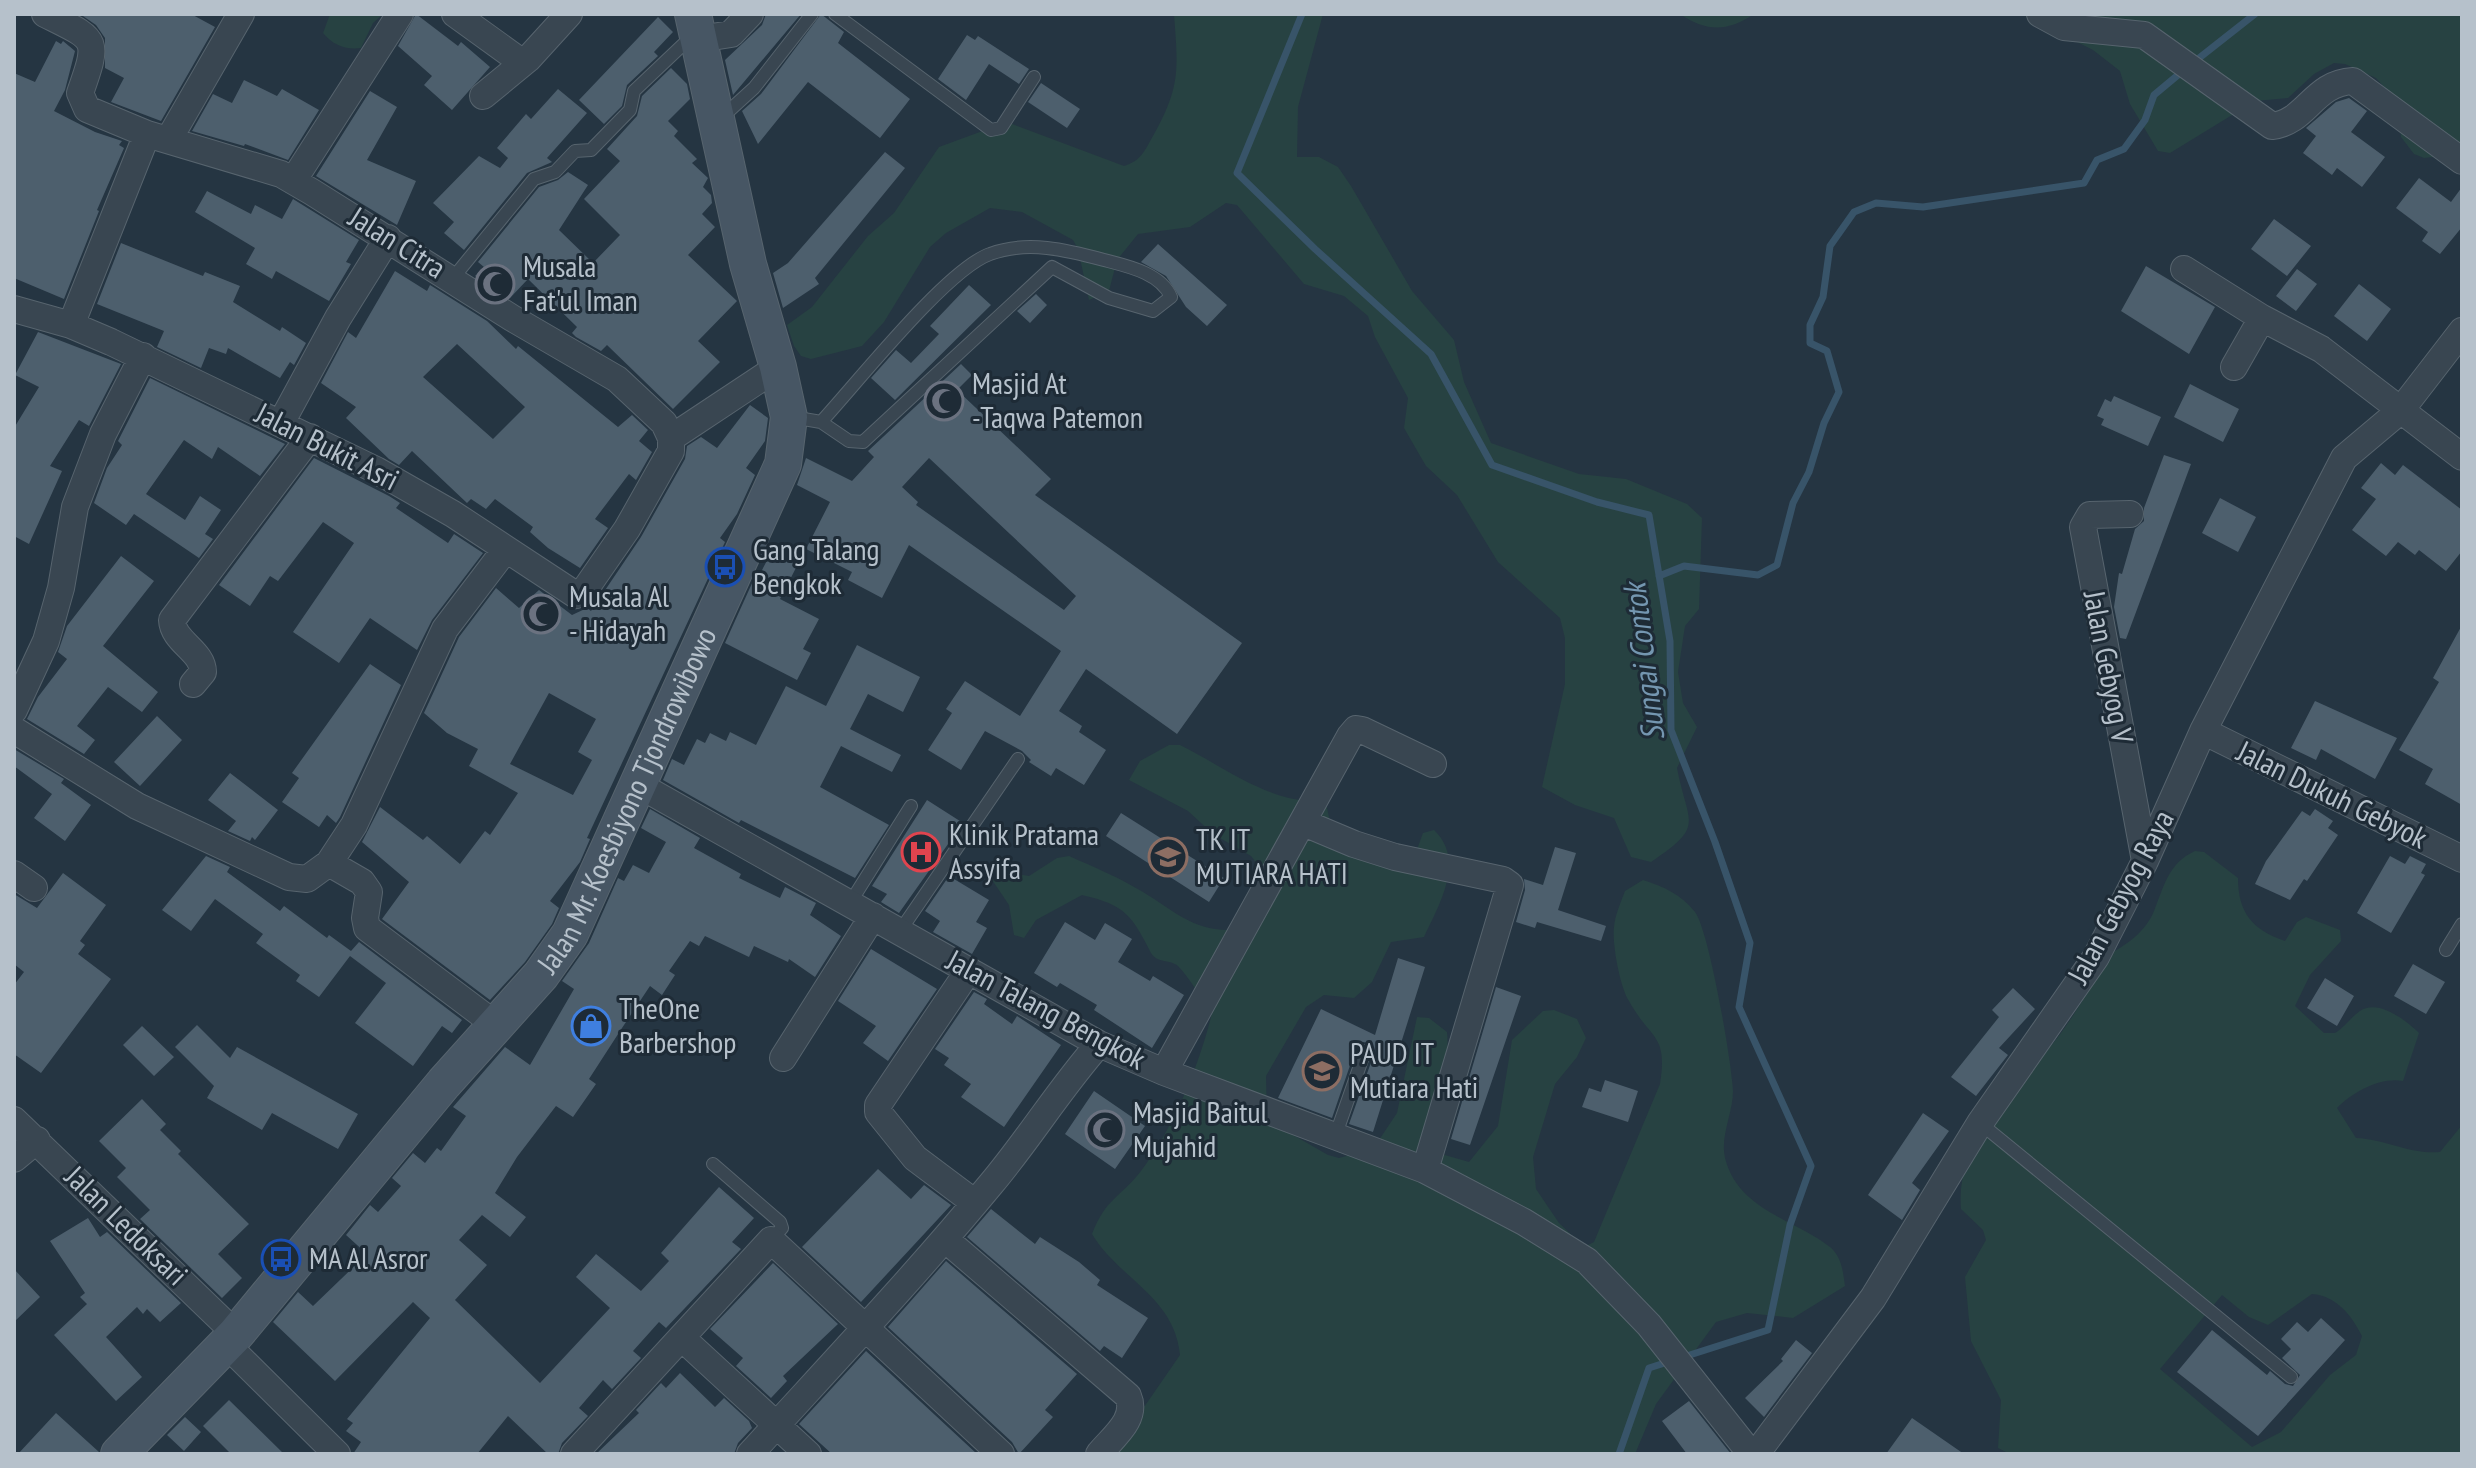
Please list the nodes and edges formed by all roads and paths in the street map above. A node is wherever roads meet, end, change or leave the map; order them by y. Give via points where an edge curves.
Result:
1 (45, 14) edge
2 (241, 14) edge
3 (400, 14) edge
4 (455, 14) edge
5 (569, 14) edge
6 (750, 14) edge
7 (812, 14) edge
8 (835, 14) edge
9 (2040, 14) edge
10 (696, 28) edge
11 (523, 63) junction
12 (1034, 77) dead end
13 (483, 96) dead end
14 (718, 122) junction
15 (158, 137) junction
16 (2462, 161) edge
17 (293, 181) junction
18 (388, 238) junction
19 (1060, 250) junction
20 (1052, 267) junction
21 (2184, 269) dead end
22 (453, 278) junction
23 (14, 309) edge
24 (2262, 318) junction
25 (71, 325) junction
26 (2462, 331) edge
27 (143, 356) junction
28 (778, 367) junction
29 (2234, 367) dead end
30 (2401, 410) junction
31 (805, 419) junction
32 (281, 423) junction
33 (310, 437) junction
34 (671, 438) junction
35 (2462, 457) edge
36 (2130, 514) dead end
37 (505, 550) junction
38 (21, 680) edge
39 (193, 684) dead end
40 (14, 710) edge
41 (14, 730) edge
42 (2203, 731) junction
43 (1018, 759) dead end
44 (1433, 764) dead end
45 (637, 784) junction
46 (911, 806) dead end
47 (1304, 823) junction
48 (2462, 859) edge
49 (2145, 861) junction
50 (329, 863) junction
51 (861, 909) junction
52 (2462, 924) edge
53 (900, 931) junction
54 (2446, 950) dead end
55 (969, 970) junction
56 (496, 1025) junction
57 (1099, 1044) junction
58 (1365, 1051) dead end
59 (783, 1058) dead end
60 (1164, 1072) junction
61 (14, 1120) edge
62 (1980, 1123) junction
63 (1335, 1137) junction
64 (37, 1140) junction
65 (14, 1159) edge
66 (713, 1164) dead end
67 (1425, 1170) junction
68 (975, 1203) junction
69 (945, 1239) junction
70 (771, 1240) junction
71 (865, 1327) junction
72 (682, 1338) junction
73 (231, 1339) junction
74 (2291, 1377) dead end
75 (775, 1426) junction
76 (119, 1454) edge
77 (337, 1454) edge
78 (574, 1454) edge
79 (750, 1454) edge
80 (808, 1454) edge
81 (1001, 1454) edge
82 (1099, 1454) edge
83 (1754, 1454) edge

1 - 15 street, Jalan Citra via 92,45 94,54 80,93 87,109
2 - 15 street
3 - 17 street
4 - 11 street
5 - 11 street
6 - 10 street via 731,34
7 - 14 lane via 754,88
8 - 12 lane via 991,130 1001,128
9 - 16 street via 2064,27 2144,35 2272,126 2283,125 2335,82 2353,81
10 - 14 main road, Jalan Mr. Koesbiyono Tjondrowibowo
10 - 22 lane via 634,91 630,110 591,150 575,151 555,172 534,179
11 - 13 street
14 - 28 main road, Jalan Mr. Koesbiyono Tjondrowibowo via 748,264
15 - 17 street, Jalan Citra
15 - 25 street
17 - 18 street, Jalan Citra
18 - 22 street, Jalan Citra
18 - 32 street
19 - 20 lane via 1061,258
19 - 20 lane via 1144,272 1171,297 1153,311 1100,294
19 - 31 lane via 1022,247 974,262
20 - 31 lane via 863,442 849,441
21 - 24 street
22 - 34 street, Jalan Citra via 617,379 664,423
23 - 25 street, Jalan Bukit Asri
24 - 29 street
24 - 30 street via 2321,349
25 - 27 street, Jalan Bukit Asri
26 - 30 street, Jalan Gebyog Raya
27 - 32 street, Jalan Bukit Asri
27 - 38 street via 103,434 75,507 61,588
28 - 31 main road, Jalan Mr. Koesbiyono Tjondrowibowo
28 - 34 street
30 - 35 street
30 - 42 street, Jalan Gebyog Raya via 2344,458
31 - 45 main road, Jalan Mr. Koesbiyono Tjondrowibowo
32 - 33 street, Jalan Bukit Asri
33 - 37 street, Jalan Bukit Asri via 402,484
33 - 39 street via 172,620 175,632 203,664
34 - 37 street via 664,468 584,591 568,591
36 - 49 street, Jalan Gebyog V via 2090,515 2083,527
37 - 50 street via 445,629 354,825
38 - 40 street
41 - 50 street via 137,806 289,877 307,879
42 - 48 street, Jalan Dukuh Gebyok
42 - 49 street, Jalan Gebyog Raya
43 - 53 lane
44 - 47 street via 1356,729
45 - 51 street, Jalan Talang Bengkok
45 - 56 main road, Jalan Mr. Koesbiyono Tjondrowibowo via 570,934
46 - 51 lane
47 - 60 street
47 - 67 street via 1354,844 1510,885
49 - 62 street, Jalan Gebyog Raya via 2096,957
50 - 56 street via 369,892 367,928
51 - 53 street, Jalan Talang Bengkok
51 - 59 street
52 - 54 lane
53 - 55 street, Jalan Talang Bengkok
55 - 57 street, Jalan Talang Bengkok
55 - 68 street via 878,1112 907,1150
56 - 73 main road, Jalan Mr. Koesbiyono Tjondrowibowo
57 - 60 street, Jalan Talang Bengkok
57 - 68 street
58 - 63 lane
60 - 63 street, Jalan Talang Bengkok
61 - 64 street, Jalan Ledoksari
62 - 74 lane
62 - 83 street, Jalan Gebyog Raya via 1873,1298
63 - 67 street, Jalan Talang Bengkok
64 - 65 street
64 - 73 street, Jalan Ledoksari
66 - 70 lane via 780,1222 782,1228
67 - 83 street, Jalan Talang Bengkok via 1587,1261 1649,1325
68 - 69 street
69 - 71 street
69 - 82 street via 1128,1396 1128,1421
70 - 71 street
70 - 72 street
71 - 75 street
71 - 81 street
72 - 75 street
72 - 78 street
73 - 76 main road, Jalan Mr. Koesbiyono Tjondrowibowo
73 - 77 street, Jalan Ledoksari
75 - 79 street
75 - 80 street

